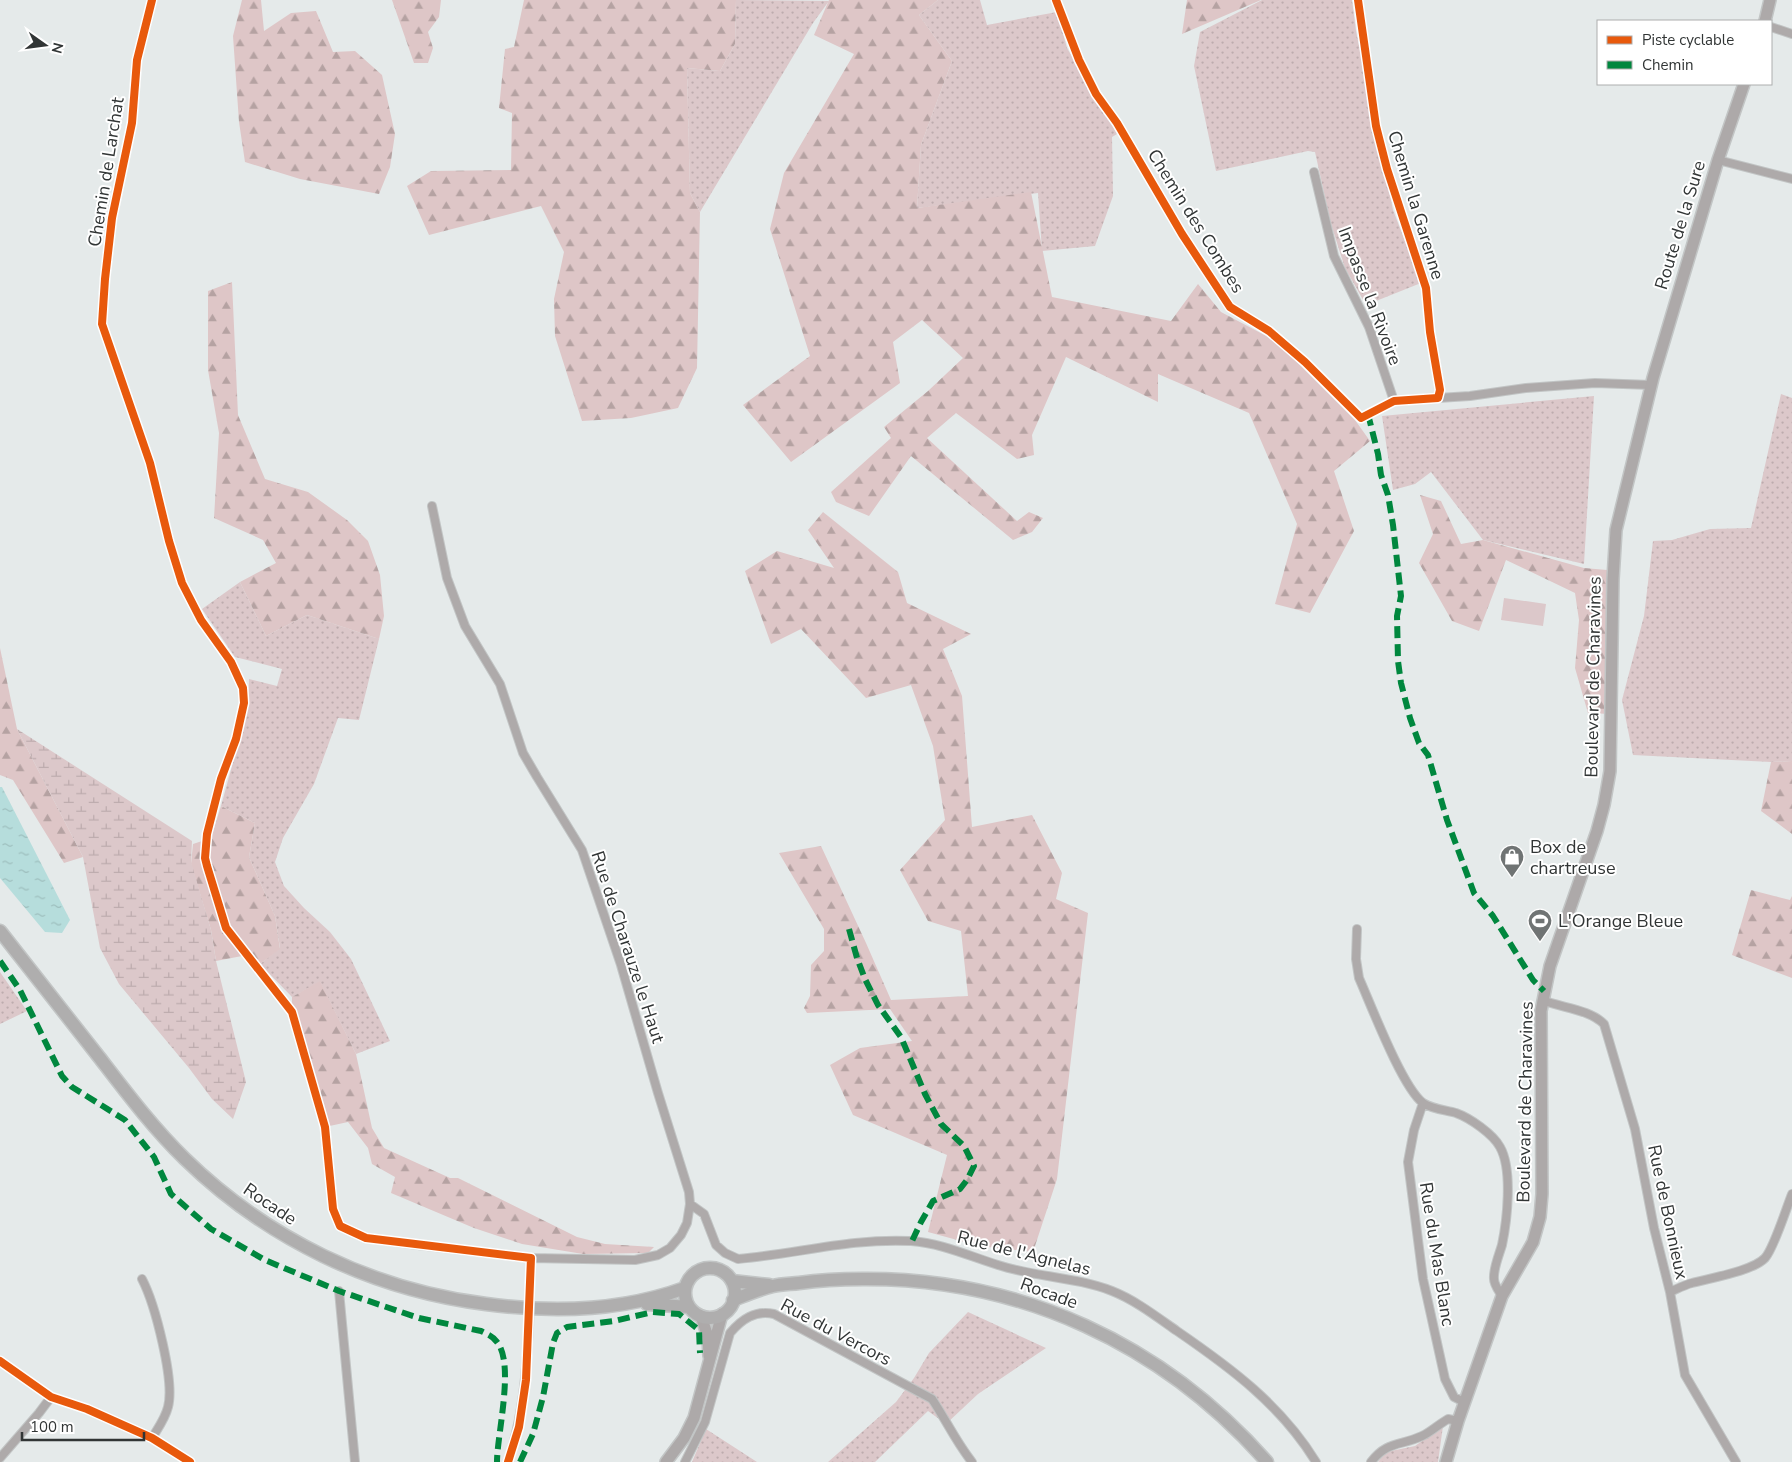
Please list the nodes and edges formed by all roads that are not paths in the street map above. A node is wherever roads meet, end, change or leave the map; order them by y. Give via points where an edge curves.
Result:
1 (152, 0) edge
2 (1056, 0) edge
3 (1358, 0) edge
4 (1770, 0) edge
5 (1765, 20) edge
6 (1772, 27) edge
7 (1792, 34) edge
8 (1744, 85) edge
9 (1718, 160) junction
10 (1314, 172) dead end
11 (1792, 179) edge
12 (1652, 381) junction
13 (1438, 398) junction
14 (1394, 401) junction
15 (432, 506) dead end
16 (1357, 930) dead end
17 (0, 931) edge
18 (1542, 1000) junction
19 (1423, 1103) junction
20 (1792, 1194) edge
21 (690, 1204) junction
22 (531, 1258) junction
23 (142, 1279) dead end
24 (732, 1281) junction
25 (774, 1286) junction
26 (685, 1288) junction
27 (339, 1291) dead end
28 (1670, 1292) junction
29 (1502, 1296) junction
30 (734, 1300) junction
31 (632, 1304) junction
32 (689, 1307) junction
33 (722, 1314) junction
34 (701, 1316) junction
35 (0, 1361) edge
36 (710, 1365) junction
37 (51, 1396) junction
38 (1464, 1402) junction
39 (1458, 1421) junction
40 (152, 1438) junction
41 (0, 1458) edge
42 (190, 1462) edge
43 (355, 1462) edge
44 (508, 1462) edge
45 (666, 1462) edge
46 (684, 1462) edge
47 (972, 1462) edge
48 (1267, 1462) edge
49 (1316, 1462) edge
50 (1371, 1462) edge
51 (1446, 1462) edge
52 (1736, 1462) edge

1 - 22 street, Chemin de Larchat via 137,60 132,123 112,218 102,324 150,463 182,582 201,620 231,662 243,688 244,703 207,834 205,858 226,928 292,1012 325,1127 333,1208 340,1226 366,1238
2 - 14 street, Chemin des Combes via 1096,94 1118,123 1182,234 1230,307 1269,330 1361,418
3 - 13 street, Chemin la Garenne via 1376,126 1426,288 1440,390
4 - 5 main road
6 - 7 street
8 - 9 main road, Route de la Sure
9 - 11 street
9 - 12 main road, Route de la Sure
10 - 14 street, Impasse la Rivoire via 1334,256 1369,327
12 - 13 street via 1526,388
12 - 18 main road, Boulevard de Charavines via 1614,545 1608,787
13 - 14 street
15 - 21 street, Rue de Charauze le Haut via 447,578 465,626 500,684 524,753 582,850 621,965
16 - 19 street via 1356,959 1360,978 1409,1087
17 - 31 main road, Rocade via 152,1124 184,1158 231,1199 286,1236 312,1251 376,1278 438,1296 539,1309
18 - 28 street, Rue de Bonnieux via 1596,1016 1604,1024 1635,1129
18 - 29 main road, Boulevard de Charavines via 1540,1217 1533,1242
19 - 29 street via 1458,1114 1492,1136 1501,1148 1506,1166 1508,1207 1494,1278
19 - 38 street, Rue du Mas Blanc via 1408,1162 1423,1279 1445,1379 1454,1397
20 - 28 street via 1771,1247 1760,1262
21 - 22 street, Rue de Charauze le Haut via 681,1235 658,1256 635,1260
21 - 49 street, Rue de l'Agnelas via 704,1214 716,1245 738,1259 835,1244 912,1242 961,1252 1014,1270 1113,1292 1165,1322 1251,1385 1270,1403
22 - 44 street, bridge via 526,1380
23 - 40 street via 157,1320 170,1389 163,1421
24 - 25 main road, Rocade
24 - 26 main road via 721,1270 706,1268 692,1274
24 - 30 main road
25 - 30 main road, Rocade
25 - 48 main road, Rocade via 844,1279 920,1280 982,1291 1038,1306 1094,1329 1160,1367 1220,1414
26 - 31 main road, Rocade
26 - 32 main road
27 - 43 street
28 - 52 street, Rue de Bonnieux via 1685,1375
29 - 38 main road, Boulevard de Charavines
30 - 33 main road
31 - 32 main road, Rocade
32 - 34 main road
33 - 34 main road
33 - 36 main road
34 - 36 main road via 708,1337
35 - 37 street
36 - 45 main road via 694,1418
37 - 40 street
37 - 41 street
38 - 39 main road, Boulevard de Charavines
39 - 50 street via 1448,1419 1424,1435 1390,1445 1379,1451
39 - 51 main road, Boulevard de Charavines
40 - 42 street
46 - 47 street, Rue du Vercors via 705,1422 730,1333 752,1314 764,1312 774,1314 932,1399

